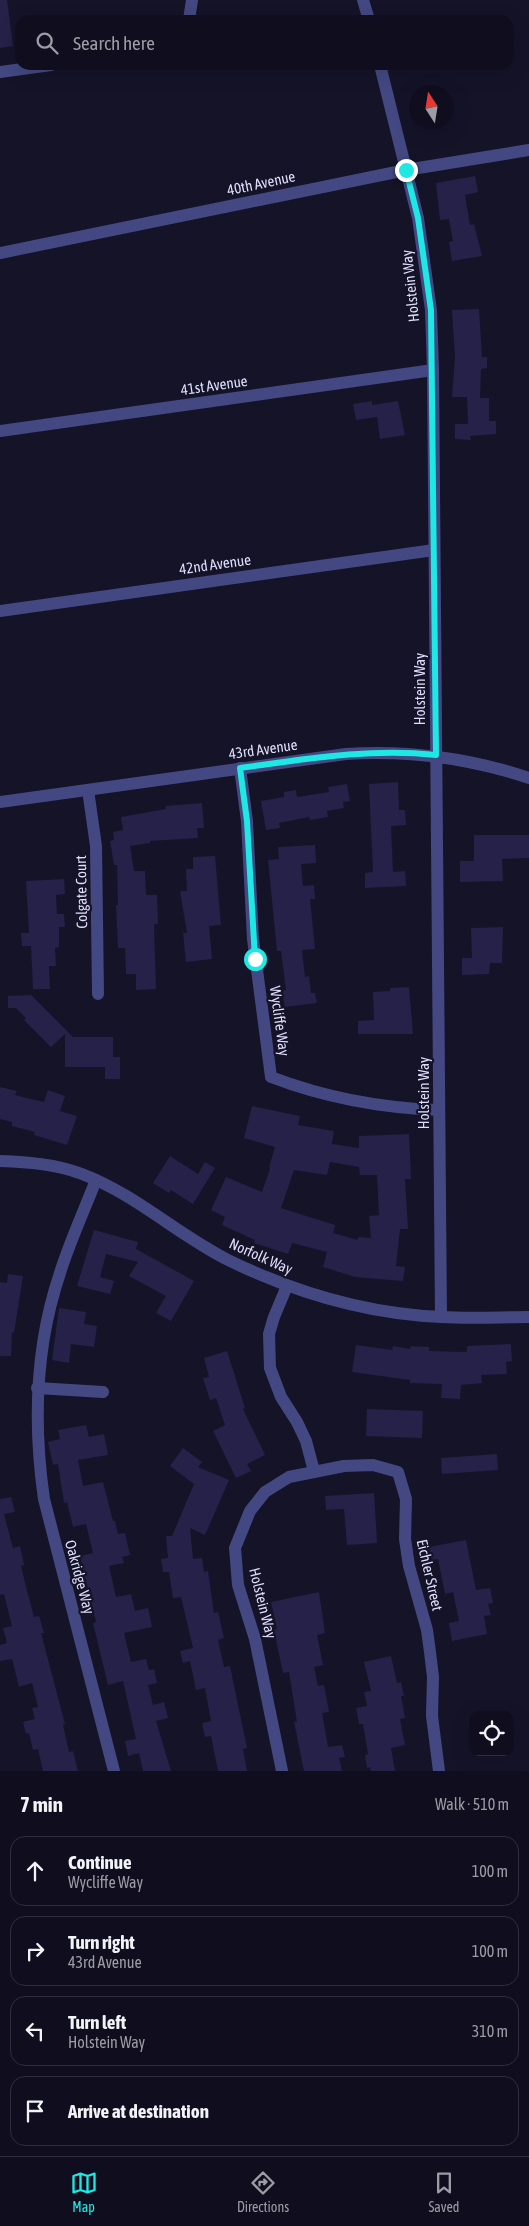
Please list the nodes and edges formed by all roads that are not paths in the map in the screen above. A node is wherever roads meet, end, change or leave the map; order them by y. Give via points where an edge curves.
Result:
1 (192, 0) edge
2 (364, 0) edge
3 (190, 15) edge
4 (367, 15) edge
5 (15, 70) edge
6 (381, 70) edge
7 (0, 72) edge
8 (529, 150) edge
9 (406, 170) junction
10 (0, 253) edge
11 (433, 370) junction
12 (0, 431) edge
13 (434, 550) junction
14 (0, 611) edge
15 (436, 755) junction
16 (240, 768) junction
17 (529, 778) edge
18 (88, 790) junction
19 (0, 802) edge
20 (98, 994) dead end
21 (439, 1110) junction
22 (0, 1162) edge
23 (96, 1180) junction
24 (287, 1286) junction
25 (441, 1317) junction
26 (529, 1317) edge
27 (37, 1388) junction
28 (103, 1392) dead end
29 (314, 1471) junction
30 (114, 1771) edge
31 (282, 1771) edge
32 (439, 1771) edge

1 - 3 street
2 - 4 street
5 - 7 street
6 - 9 street, Holstein Way
8 - 9 street, 40th Avenue
9 - 10 street, 40th Avenue
9 - 11 street, Holstein Way via 426,270
11 - 12 street, 41st Avenue
11 - 13 street, Holstein Way
13 - 14 street, 42nd Avenue
13 - 15 street, Holstein Way
15 - 16 street, 43rd Avenue via 385,751
15 - 17 street, 43rd Avenue via 475,762
15 - 21 street, Holstein Way
16 - 18 street, 43rd Avenue
16 - 21 street, Wycliffe Way via 248,830 254,946 271,1076 336,1098 372,1105
18 - 19 street, 43rd Avenue
18 - 20 street, Colgate Court via 96,846
21 - 25 street, Holstein Way
22 - 23 street, Norfolk Way via 59,1167
23 - 24 street, Norfolk Way via 226,1259
23 - 27 street, Oakridge Way via 51,1303
24 - 25 street, Norfolk Way via 364,1308
24 - 29 street via 269,1334 270,1368 281,1398 306,1441
25 - 26 street, Norfolk Way
27 - 28 street
27 - 30 street, Oakridge Way via 38,1460 44,1499
29 - 31 street, Holstein Way via 289,1477 265,1492 250,1511 234,1548 238,1585 255,1639
29 - 32 street, Eichler Street via 373,1465 398,1472 406,1499 405,1539 409,1566 427,1630

